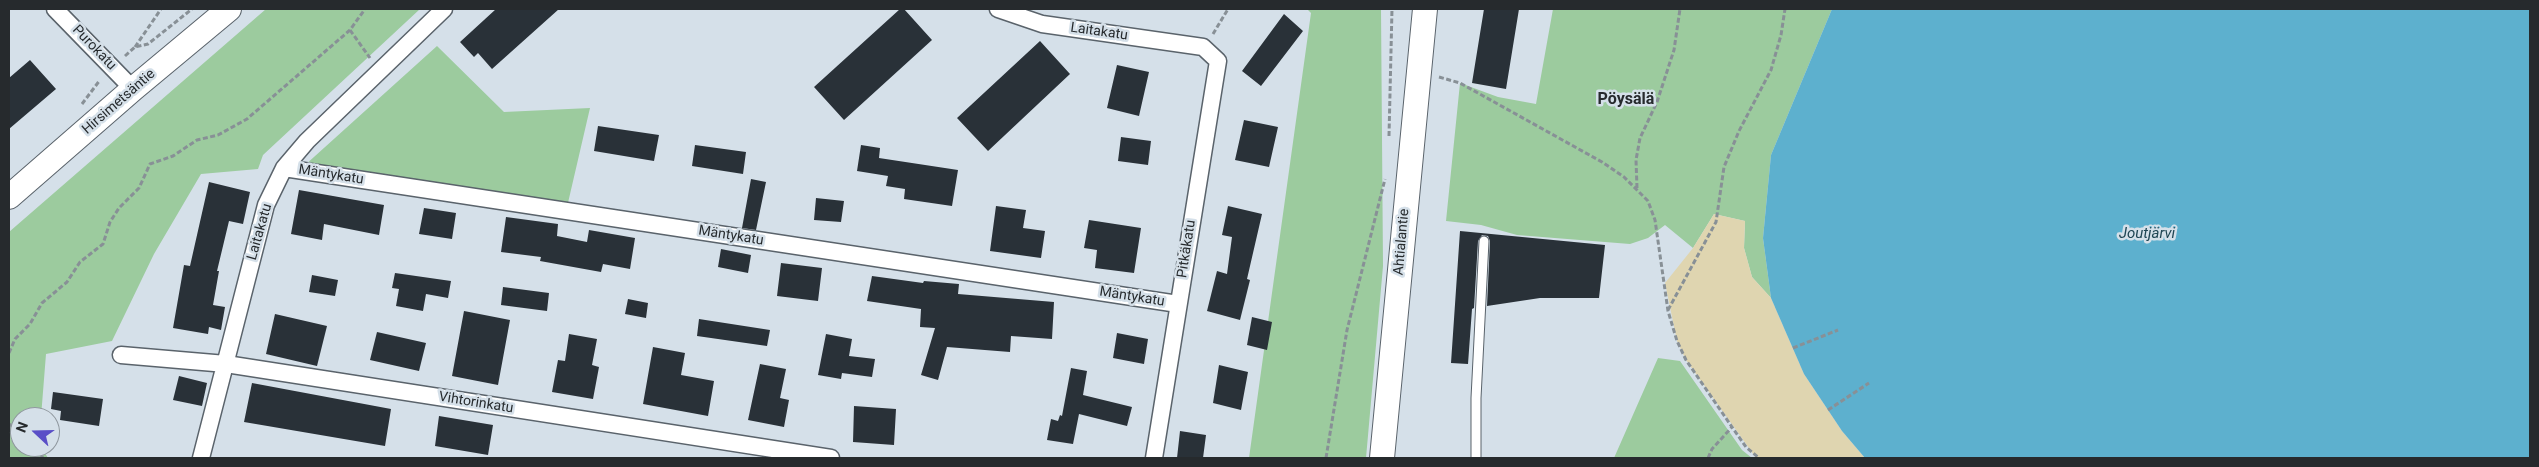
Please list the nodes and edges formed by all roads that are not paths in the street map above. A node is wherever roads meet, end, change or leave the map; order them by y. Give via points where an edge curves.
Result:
1 (55, 9) edge
2 (229, 9) edge
3 (444, 9) edge
4 (998, 9) edge
5 (1423, 15) edge
6 (1203, 47) joint
7 (133, 88) junction
8 (284, 168) junction
9 (9, 197) edge
10 (1484, 241) dead end
11 (1178, 304) junction
12 (121, 355) dead end
13 (226, 364) junction
14 (201, 458) edge
15 (831, 458) edge
16 (1154, 458) edge
17 (1382, 458) edge
18 (1476, 458) edge

1 - 7 street, Purokatu
2 - 7 main road, Hirsimetsäntie
3 - 8 street, Laitakatu via 307,141
4 - 6 street, Laitakatu via 1042,24
5 - 17 main road, Ahtialantie
6 - 11 street, Pitkäkatu via 1218,61
7 - 9 main road, Hirsimetsäntie
8 - 11 street, Mäntykatu
8 - 13 street, Laitakatu via 266,206
10 - 18 lane
11 - 16 street, Pitkäkatu
12 - 13 street, Vihtorinkatu
13 - 14 street, Laitakatu
13 - 15 street, Vihtorinkatu

